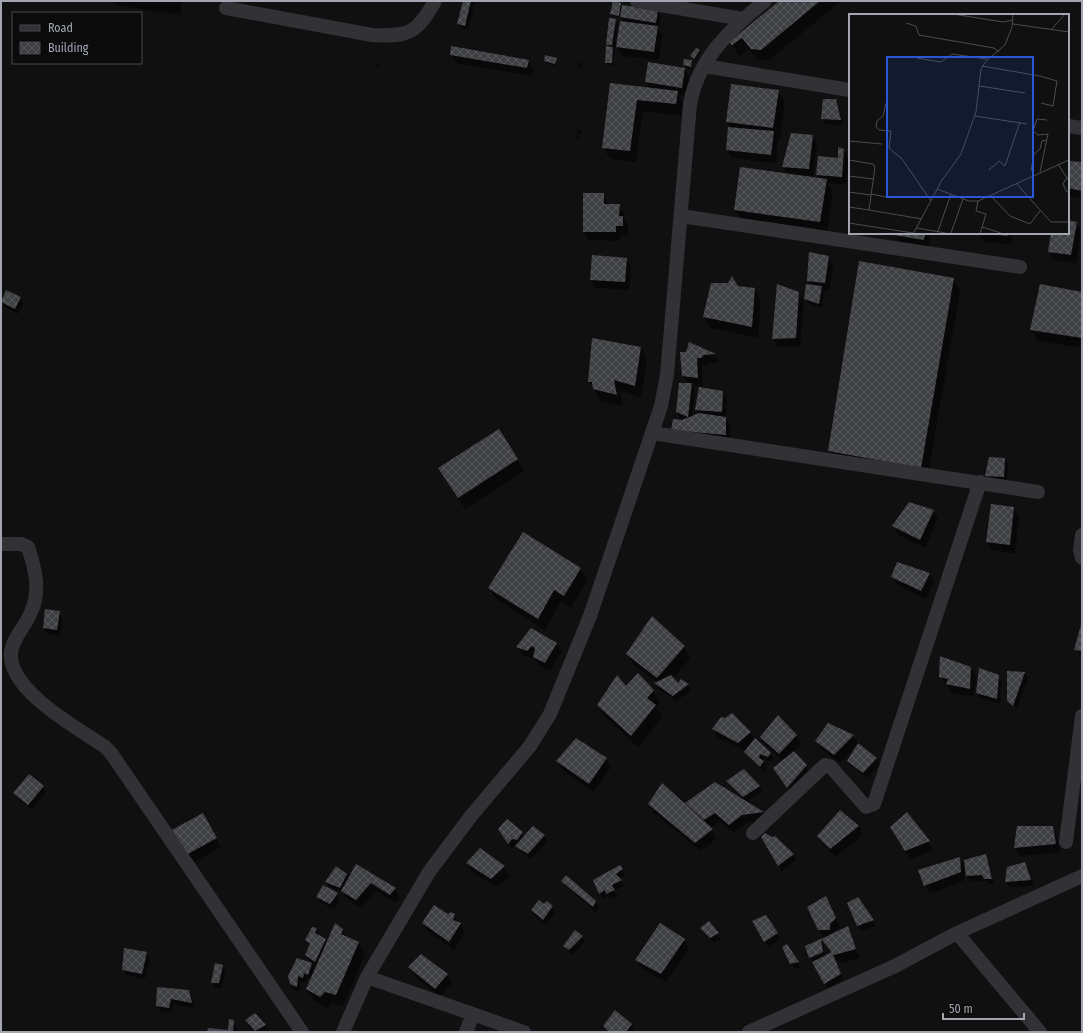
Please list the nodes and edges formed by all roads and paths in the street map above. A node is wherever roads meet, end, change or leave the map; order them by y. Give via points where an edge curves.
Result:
1 (435, 1) edge
2 (637, 1) edge
3 (765, 1) edge
4 (226, 8) dead end
5 (743, 19) junction
6 (704, 66) junction
7 (849, 90) edge
8 (1069, 126) edge
9 (1082, 128) edge
10 (681, 216) junction
11 (1020, 267) dead end
12 (652, 433) junction
13 (980, 482) junction
14 (1038, 492) dead end
15 (1082, 535) edge
16 (1, 544) edge
17 (1082, 558) edge
18 (1082, 716) edge
19 (753, 833) dead end
20 (1066, 842) dead end
21 (1082, 876) edge
22 (956, 933) junction
23 (367, 977) junction
24 (473, 1014) junction
25 (776, 1027) edge
26 (302, 1032) edge
27 (343, 1032) edge
28 (466, 1032) edge
29 (524, 1032) edge
30 (749, 1032) edge
31 (1040, 1032) edge

1 - 4 street via 419,26 411,31 387,36
2 - 5 street
3 - 5 street
5 - 6 street via 732,29
6 - 7 street
6 - 10 street via 692,90
8 - 9 street
10 - 11 street
10 - 12 street via 667,375
12 - 13 street
12 - 23 street via 590,616 550,714 530,746 471,816 429,872
13 - 14 street
13 - 19 street via 874,804 866,807 830,766 825,765
15 - 17 street
16 - 26 street via 21,544 28,547 36,576 36,596 31,613 11,652 12,665 17,675 42,704 111,753
18 - 20 street
21 - 22 street
22 - 25 street
22 - 31 street
23 - 24 street
23 - 27 street
24 - 28 street
24 - 29 street
25 - 30 street

